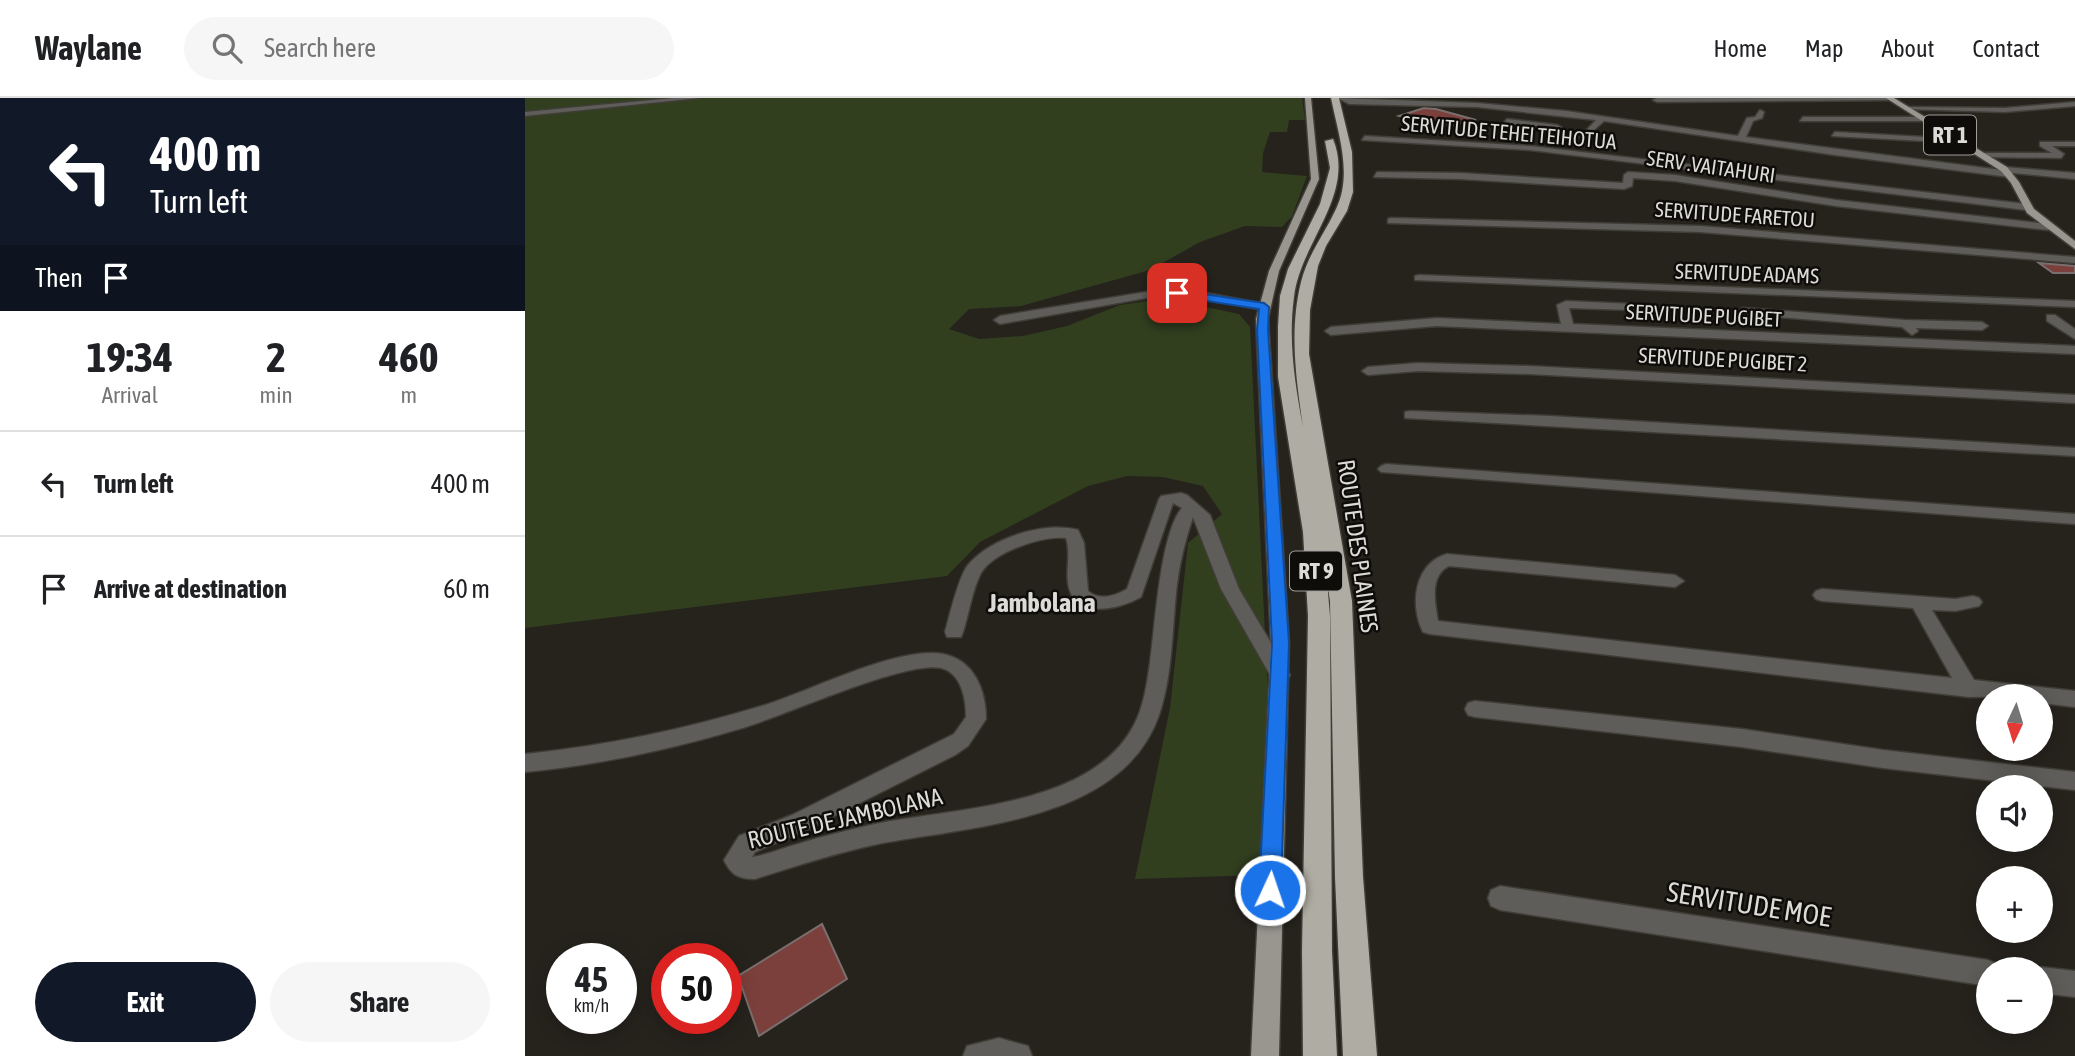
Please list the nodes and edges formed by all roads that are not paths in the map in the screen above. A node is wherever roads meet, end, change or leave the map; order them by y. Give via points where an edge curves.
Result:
1 (696, 98) edge
2 (1308, 98) edge
3 (1323, 98) edge
4 (1335, 98) edge
5 (1341, 98) edge
6 (1518, 98) edge
7 (1891, 99) edge
8 (1908, 99) edge
9 (1657, 100) edge
10 (1439, 101) edge
11 (2075, 104) edge
12 (1516, 108) junction
13 (1907, 109) junction
14 (1540, 110) junction
15 (1761, 112) dead end
16 (525, 114) edge
17 (1598, 114) junction
18 (1803, 119) dead end
19 (1924, 119) junction
20 (1507, 121) dead end
21 (1528, 124) junction
22 (1557, 127) dead end
23 (1856, 127) dead end
24 (1937, 127) junction
25 (1836, 134) dead end
26 (1584, 137) dead end
27 (1365, 138) dead end
28 (1741, 139) junction
29 (1961, 141) junction
30 (2075, 144) edge
31 (1984, 155) junction
32 (2062, 156) junction
33 (2075, 158) edge
34 (2007, 172) junction
35 (1377, 175) dead end
36 (2075, 176) edge
37 (2026, 207) junction
38 (1436, 219) dead end
39 (1391, 221) dead end
40 (2048, 227) junction
41 (2075, 246) edge
42 (2075, 259) edge
43 (1419, 278) dead end
44 (2075, 304) edge
45 (1264, 307) junction
46 (1633, 307) dead end
47 (1743, 312) dead end
48 (2051, 317) dead end
49 (1000, 320) dead end
50 (1905, 324) junction
51 (1982, 326) dead end
52 (1568, 327) junction
53 (1331, 331) dead end
54 (2075, 335) edge
55 (1922, 344) junction
56 (2075, 350) edge
57 (1368, 371) dead end
58 (2075, 399) edge
59 (1410, 415) dead end
60 (2075, 452) edge
61 (1386, 469) dead end
62 (1192, 509) junction
63 (2075, 519) edge
64 (1675, 581) dead end
65 (1822, 595) dead end
66 (1973, 602) dead end
67 (1919, 603) junction
68 (954, 632) dead end
69 (1280, 674) junction
70 (1969, 689) junction
71 (2075, 699) edge
72 (1475, 709) dead end
73 (525, 763) edge
74 (2075, 781) edge
75 (1500, 898) dead end
76 (1976, 971) edge
77 (2053, 981) edge
78 (2075, 984) edge
79 (977, 1056) edge
80 (1018, 1056) edge
81 (1265, 1056) edge
82 (1320, 1056) edge
83 (1360, 1056) edge

1 - 16 street
2 - 45 main road via 1315,179 1273,271
3 - 82 highway, ROUTE DES PLAINES / RT 9 via 1335,167 1326,204 1294,269 1285,326 1286,377 1313,532 1319,616
4 - 83 highway, ROUTE DES PLAINES / RT 9 via 1349,168 1347,186 1344,204 1306,285 1300,330 1341,601 1349,877
5 - 10 street via 1346,102
6 - 12 street
7 - 8 street
7 - 9 street
7 - 13 main road, RT 1
10 - 12 street
11 - 13 street via 2005,110
12 - 14 street
13 - 19 main road, RT 1
14 - 17 street
14 - 21 street
15 - 28 street via 1750,120
17 - 26 street
17 - 28 street
18 - 19 street
19 - 24 main road, RT 1
20 - 21 street
21 - 22 street
23 - 24 street
24 - 29 main road, RT 1
25 - 29 street
27 - 37 street, SERVITUDE TEHEI TEIHOTUA via 1530,148
28 - 34 street
29 - 31 main road, RT 1
30 - 32 street via 2043,144
31 - 32 street
31 - 34 main road, RT 1
32 - 33 street
34 - 36 street
34 - 37 main road, RT 1
35 - 40 street, SERV .VAITAHURI via 1624,186 1629,184 1628,175 1645,176
37 - 40 main road, RT 1
38 - 42 street, SERVITUDE FARETOU via 1708,226
39 - 42 street, SERVITUDE FARETOU via 1700,229
40 - 41 main road, RT 1
43 - 44 street, SERVITUDE ADAMS
45 - 49 street via 1190,293 1146,295
45 - 69 main road
46 - 52 street via 1566,304
47 - 50 street
48 - 54 street
50 - 51 street
50 - 55 street
52 - 53 street, SERVITUDE PUGIBET via 1424,322
52 - 55 street, SERVITUDE PUGIBET
55 - 56 street, SERVITUDE PUGIBET
57 - 58 street, SERVITUDE PUGIBET 2 via 1489,369
59 - 60 street
61 - 63 street
62 - 68 street via 1181,498 1167,499 1135,593 1110,603 1087,602 1081,597 1072,534 1049,532 1017,542 974,569
62 - 69 street via 1202,515 1230,589
62 - 73 street, ROUTE DE JAMBOLANA via 1186,513 1177,541 1154,687 1142,731 1108,768 1038,804 879,834 755,868 738,865 739,852 747,844 961,740 976,719 972,692 952,663 932,660 903,665 693,732 606,752
64 - 70 street via 1447,560 1433,567 1427,578 1426,604 1430,627
65 - 67 street
66 - 67 street
67 - 70 street
69 - 81 main road
70 - 71 street
72 - 74 street
75 - 76 street, SERVITUDE MOE
77 - 78 street
79 - 80 street via 999,1052

